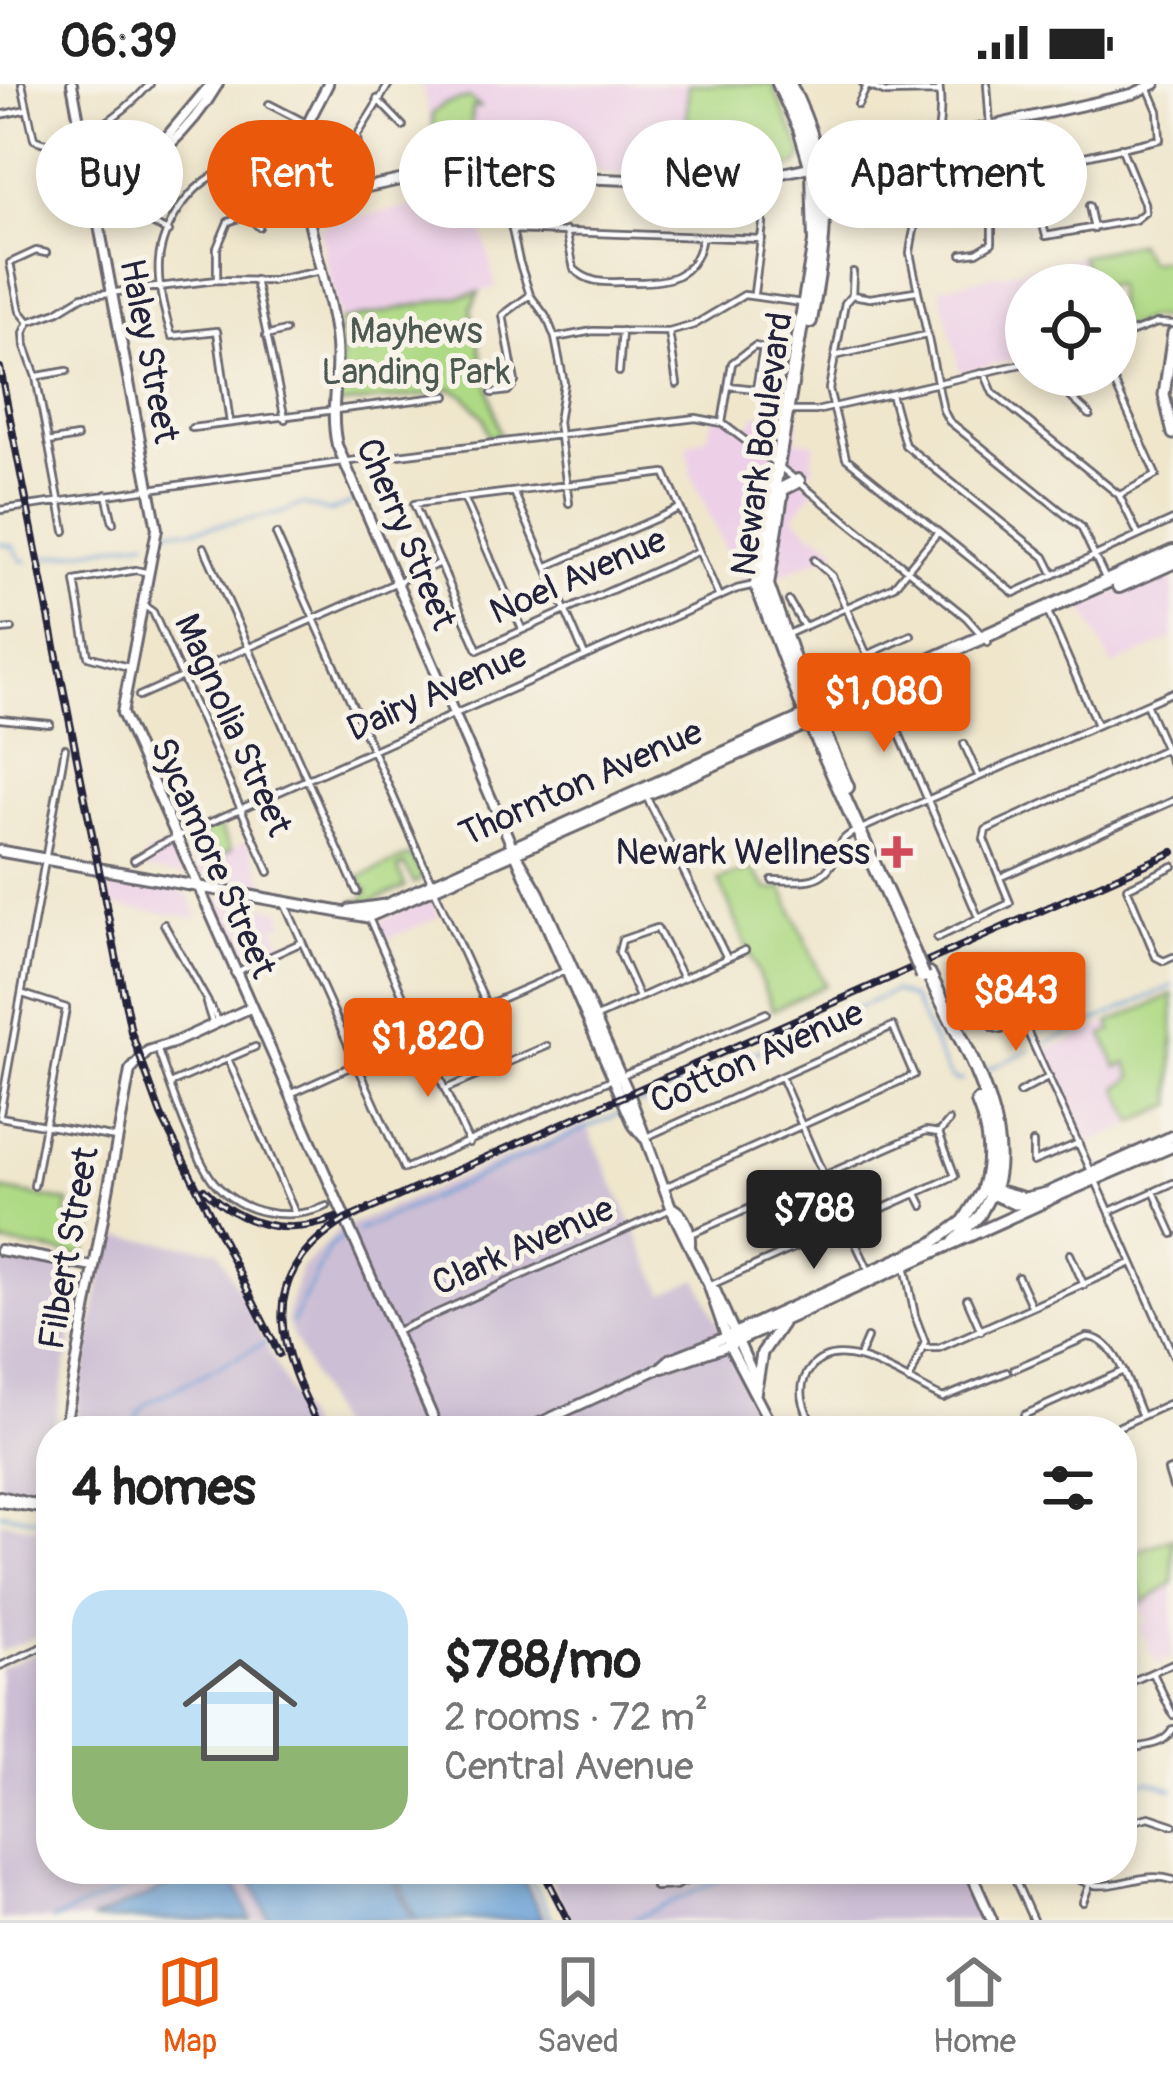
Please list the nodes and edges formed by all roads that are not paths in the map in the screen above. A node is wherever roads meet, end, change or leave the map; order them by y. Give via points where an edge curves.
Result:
1 (22, 84) edge
2 (72, 84) edge
3 (136, 84) edge
4 (149, 84) edge
5 (215, 84) edge
6 (328, 84) edge
7 (389, 84) edge
8 (779, 84) edge
9 (788, 84) edge
10 (987, 84) edge
11 (865, 85) edge
12 (1150, 85) edge
13 (940, 88) edge
14 (143, 91) junction
15 (377, 99) junction
16 (269, 104) dead end
17 (858, 105) dead end
18 (27, 109) junction
19 (0, 115) edge
20 (79, 120) edge
21 (111, 120) edge
22 (300, 120) edge
23 (310, 120) edge
24 (366, 120) edge
25 (939, 120) edge
26 (990, 120) edge
27 (1017, 120) edge
28 (399, 122) edge
29 (183, 129) edge
30 (807, 131) edge
31 (36, 136) edge
32 (807, 145) edge
33 (1121, 147) junction
34 (1087, 155) edge
35 (207, 182) edge
36 (1089, 206) dead end
37 (99, 228) edge
38 (161, 228) edge
39 (225, 228) edge
40 (313, 228) edge
41 (761, 228) edge
42 (815, 228) edge
43 (823, 228) edge
44 (915, 228) edge
45 (992, 228) edge
46 (1044, 228) edge
47 (1094, 229) junction
48 (512, 230) joint
49 (566, 231) junction
50 (169, 232) junction
51 (703, 237) junction
52 (761, 239) junction
53 (46, 253) dead end
54 (962, 254) dead end
55 (322, 271) junction
56 (853, 272) dead end
57 (217, 280) junction
58 (255, 280) junction
59 (160, 287) junction
60 (915, 291) junction
61 (109, 292) junction
62 (754, 294) junction
63 (530, 295) junction
64 (852, 295) junction
65 (809, 304) junction
66 (29, 322) junction
67 (1173, 329) edge
68 (1137, 330) edge
69 (622, 331) junction
70 (285, 332) dead end
71 (669, 332) junction
72 (926, 335) junction
73 (266, 336) junction
74 (555, 338) junction
75 (835, 356) junction
76 (1005, 368) edge
77 (68, 370) dead end
78 (619, 372) dead end
79 (984, 372) junction
80 (36, 376) junction
81 (937, 383) junction
82 (676, 384) dead end
83 (728, 386) junction
84 (492, 393) dead end
85 (891, 394) junction
86 (1069, 396) edge
87 (1120, 396) edge
88 (447, 397) dead end
89 (832, 407) junction
90 (791, 411) junction
91 (332, 413) junction
92 (1090, 416) dead end
93 (285, 419) junction
94 (230, 423) junction
95 (722, 423) junction
96 (192, 428) dead end
97 (560, 434) junction
98 (1173, 434) edge
99 (77, 437) dead end
100 (48, 442) junction
101 (782, 446) junction
102 (766, 457) junction
103 (342, 461) junction
104 (782, 469) junction
105 (798, 482) junction
106 (567, 485) junction
107 (148, 488) junction
108 (782, 489) junction
109 (514, 492) junction
110 (106, 494) junction
111 (1119, 495) junction
112 (464, 499) junction
113 (61, 500) junction
114 (569, 503) dead end
115 (680, 508) junction
116 (0, 510) edge
117 (1173, 520) edge
118 (113, 523) dead end
119 (65, 531) dead end
120 (938, 532) junction
121 (276, 534) dead end
122 (1138, 535) junction
123 (204, 547) dead end
124 (699, 551) junction
125 (1173, 552) edge
126 (1096, 554) junction
127 (814, 560) dead end
128 (440, 562) junction
129 (1173, 562) edge
130 (546, 567) junction
131 (907, 571) junction
132 (149, 573) junction
133 (1054, 576) junction
134 (397, 583) junction
135 (1107, 583) junction
136 (756, 585) junction
137 (719, 597) junction
138 (789, 601) dead end
139 (143, 604) junction
140 (846, 608) junction
141 (566, 611) junction
142 (1048, 613) junction
143 (315, 620) junction
144 (804, 627) junction
145 (12, 628) dead end
146 (522, 629) junction
147 (0, 630) edge
148 (910, 635) dead end
149 (781, 637) junction
150 (986, 638) junction
151 (248, 647) junction
152 (868, 655) junction
153 (585, 656) junction
154 (130, 667) junction
155 (183, 678) junction
156 (879, 684) junction
157 (1173, 692) edge
158 (139, 696) dead end
159 (1146, 704) junction
160 (454, 713) junction
161 (813, 718) junction
162 (0, 719) edge
163 (50, 724) dead end
164 (1097, 725) junction
165 (964, 744) dead end
166 (65, 748) dead end
167 (1166, 749) junction
168 (374, 750) junction
169 (1173, 766) edge
170 (979, 778) junction
171 (308, 779) junction
172 (644, 793) junction
173 (926, 800) junction
174 (1173, 800) edge
175 (241, 808) junction
176 (861, 829) junction
177 (174, 838) junction
178 (532, 847) junction
179 (514, 850) junction
180 (0, 851) edge
181 (46, 859) junction
182 (134, 860) dead end
183 (499, 861) junction
184 (522, 867) junction
185 (1170, 867) edge
186 (269, 872) dead end
187 (1001, 876) junction
188 (772, 880) dead end
189 (1173, 880) edge
190 (433, 886) junction
191 (196, 887) junction
192 (358, 892) dead end
193 (285, 904) junction
194 (367, 914) junction
195 (979, 919) junction
196 (164, 924) dead end
197 (937, 938) dead end
198 (300, 943) junction
199 (745, 950) dead end
200 (1173, 957) edge
201 (727, 958) junction
202 (1003, 964) dead end
203 (568, 970) junction
204 (234, 973) junction
205 (683, 978) junction
206 (1003, 978) junction
207 (22, 993) junction
208 (639, 998) junction
209 (486, 1004) junction
210 (250, 1008) junction
211 (766, 1013) dead end
212 (591, 1020) junction
213 (1023, 1021) junction
214 (216, 1023) junction
215 (422, 1031) junction
216 (176, 1042) junction
217 (405, 1042) dead end
218 (548, 1046) dead end
219 (255, 1047) dead end
220 (158, 1051) junction
221 (228, 1059) junction
222 (140, 1061) junction
223 (355, 1065) junction
224 (781, 1077) junction
225 (1049, 1077) junction
226 (617, 1078) junction
227 (170, 1084) junction
228 (445, 1089) junction
229 (1019, 1093) dead end
230 (289, 1094) junction
231 (0, 1115) edge
232 (949, 1121) dead end
233 (45, 1126) junction
234 (803, 1127) junction
235 (939, 1133) junction
236 (1173, 1136) edge
237 (116, 1138) junction
238 (644, 1138) junction
239 (469, 1142) junction
240 (1033, 1143) dead end
241 (1079, 1143) junction
242 (1173, 1146) edge
243 (1094, 1176) junction
244 (824, 1177) junction
245 (1173, 1183) edge
246 (34, 1186) dead end
247 (665, 1186) junction
248 (990, 1190) junction
249 (1154, 1192) junction
250 (917, 1195) junction
251 (1049, 1200) junction
252 (326, 1206) dead end
253 (922, 1206) dead end
254 (673, 1208) junction
255 (1110, 1211) junction
256 (296, 1216) junction
257 (847, 1226) junction
258 (691, 1234) junction
259 (1173, 1234) edge
260 (98, 1242) junction
261 (690, 1246) junction
262 (0, 1250) edge
263 (935, 1252) junction
264 (1070, 1254) dead end
265 (903, 1261) junction
266 (1132, 1263) junction
267 (72, 1264) junction
268 (93, 1268) junction
269 (871, 1276) junction
270 (1018, 1276) dead end
271 (1084, 1285) junction
272 (709, 1286) junction
273 (90, 1287) junction
274 (967, 1299) dead end
275 (1032, 1307) junction
276 (784, 1321) junction
277 (720, 1323) junction
278 (981, 1331) junction
279 (395, 1332) junction
280 (867, 1338) dead end
281 (732, 1339) junction
282 (712, 1346) junction
283 (1171, 1346) edge
284 (925, 1348) junction
285 (1173, 1355) edge
286 (859, 1357) junction
287 (737, 1361) junction
288 (1121, 1372) junction
289 (909, 1382) junction
290 (756, 1388) junction
291 (1173, 1402) edge
292 (1024, 1415) dead end
293 (67, 1416) edge
294 (433, 1416) edge
295 (555, 1416) edge
296 (768, 1416) edge
297 (812, 1416) edge
298 (1142, 1416) junction
299 (1137, 1418) edge
300 (1173, 1469) edge
301 (1173, 1486) edge
302 (0, 1499) edge
303 (36, 1505) edge
304 (36, 1650) edge
305 (1173, 1664) edge
306 (0, 1666) edge
307 (1153, 1672) junction
308 (1137, 1678) edge
309 (1173, 1715) edge
310 (1173, 1729) edge
311 (1167, 1739) junction
312 (1173, 1746) edge
313 (1137, 1747) edge
314 (1137, 1820) edge
315 (1173, 1825) edge
316 (1137, 1879) edge
317 (1173, 1880) edge
318 (679, 1884) edge
319 (976, 1884) edge
320 (1017, 1884) edge
321 (1086, 1884) edge
322 (1120, 1884) edge
323 (1089, 1886) junction
324 (655, 1887) dead end
325 (1083, 1902) dead end
326 (992, 1920) edge
327 (1033, 1920) edge

1 - 18 street
2 - 20 street, Haley Street
3 - 14 street
4 - 14 street
5 - 29 street
6 - 23 street, Cherry Street
7 - 15 street
8 - 32 main road, Newark Boulevard
9 - 30 main road, Newark Boulevard
10 - 26 street
11 - 13 street via 886,93
11 - 17 street
12 - 27 street
12 - 33 street via 1160,139
13 - 25 street
14 - 21 street
15 - 24 street
15 - 28 street
16 - 22 street
18 - 19 street
18 - 31 street
33 - 34 street
33 - 47 street via 1145,212
35 - 50 street
36 - 47 street
37 - 61 street, Haley Street
38 - 50 street
39 - 57 street
40 - 55 street, Cherry Street
41 - 52 street
42 - 65 main road, Newark Boulevard
43 - 65 main road, Newark Boulevard
44 - 60 street
45 - 54 street via 992,243
46 - 47 street via 1046,236
48 - 49 street
48 - 63 street
49 - 51 street
49 - 51 street via 574,269 590,282 674,280 692,266
50 - 59 street
51 - 52 street
52 - 62 street
53 - 66 street via 10,263
55 - 58 street
55 - 91 street, Cherry Street via 337,350
56 - 64 street
57 - 58 street
57 - 59 street
58 - 73 street
59 - 61 street
59 - 94 street via 172,336 217,332
60 - 64 street
60 - 72 street
61 - 66 street
61 - 107 street, Haley Street
62 - 65 street
62 - 71 street
63 - 74 street
63 - 84 street via 503,315 515,382
64 - 75 street
65 - 90 main road, Newark Boulevard
66 - 80 street via 25,346
67 - 68 street via 1156,323
67 - 98 main road via 1164,395
69 - 71 street
69 - 74 street
69 - 78 street
70 - 73 street
71 - 82 street
72 - 75 street
72 - 81 street
73 - 93 street
74 - 97 street via 564,382
75 - 89 street
76 - 79 street
77 - 80 street
79 - 81 street
79 - 111 street via 993,393
80 - 100 street
81 - 85 street
81 - 126 street via 949,421 1081,527
83 - 83 street via 733,362 762,348 756,389
83 - 95 street
85 - 89 street
85 - 133 street via 904,445 1045,557
86 - 92 street
87 - 111 street via 1156,475
88 - 91 street
89 - 90 street
89 - 120 street via 846,458
90 - 101 main road, Newark Boulevard
90 - 104 main road, Newark Boulevard
91 - 93 street
91 - 103 street, Cherry Street
93 - 94 street
94 - 96 street
95 - 97 street via 696,418
95 - 102 street
97 - 103 street
97 - 106 street
99 - 100 street
100 - 113 street
101 - 102 main road
101 - 104 main road, Newark Boulevard
102 - 104 street
103 - 107 street
103 - 134 street, Cherry Street
104 - 105 street
104 - 108 main road, Newark Boulevard
104 - 136 main road, Newark Boulevard
105 - 108 main road
105 - 131 street
106 - 109 street
106 - 114 street
106 - 115 street via 665,473
107 - 110 street
107 - 132 street, Sycamore Street via 157,529
108 - 136 main road, Newark Boulevard
109 - 112 street
109 - 130 street
110 - 113 street
110 - 118 street
111 - 122 street
112 - 128 street via 414,504
112 - 146 street
113 - 116 street
113 - 119 street
115 - 124 street
115 - 130 street
117 - 122 street
120 - 131 street
120 - 133 street via 1014,593
121 - 143 street
122 - 126 street
123 - 151 street
124 - 137 street
124 - 141 street, Noel Avenue
125 - 135 main road, Thornton Avenue
126 - 133 street
126 - 135 street
127 - 140 street via 832,576
128 - 134 street
128 - 146 street, Noel Avenue via 478,650
129 - 142 main road, Thornton Avenue
130 - 141 street
131 - 140 street via 886,591
131 - 150 street
132 - 139 street, Sycamore Street
132 - 154 street via 75,581 88,656
134 - 143 street
134 - 160 street, Cherry Street
135 - 142 main road, Thornton Avenue
136 - 137 street, Dairy Avenue
136 - 149 main road, Newark Boulevard
137 - 153 street, Dairy Avenue
138 - 144 street
139 - 154 street, Sycamore Street
139 - 155 street, Magnolia Street
140 - 144 street
140 - 152 street
141 - 146 street, Noel Avenue
141 - 153 street
142 - 150 main road, Thornton Avenue
142 - 164 street
143 - 151 street
143 - 168 street
144 - 149 street
145 - 147 street
148 - 152 street
149 - 161 main road, Newark Boulevard
150 - 156 main road, Thornton Avenue
151 - 155 street
151 - 171 street
152 - 156 street
153 - 160 street, Dairy Avenue
154 - 177 street, Sycamore Street via 122,713
155 - 158 street
155 - 175 street, Magnolia Street
156 - 161 main road, Thornton Avenue
156 - 173 street
157 - 159 street
159 - 164 street
159 - 167 street
160 - 168 street, Dairy Avenue
160 - 179 street, Cherry Street
161 - 172 main road, Thornton Avenue
161 - 176 main road, Newark Boulevard
162 - 163 street
164 - 170 street
165 - 170 street
166 - 181 street
167 - 169 street
167 - 187 street via 986,830
168 - 171 street, Dairy Avenue
168 - 190 street
170 - 173 street
171 - 175 street, Dairy Avenue
171 - 192 street
172 - 178 main road, Thornton Avenue
172 - 179 main road, Thornton Avenue
172 - 201 street
173 - 176 street
173 - 195 street
174 - 187 street
175 - 177 street, Dairy Avenue
175 - 186 street, Magnolia Street
176 - 188 street via 843,838 820,877
176 - 248 main road, Newark Boulevard, bridge via 993,1116 999,1150
177 - 182 street, Dairy Avenue
177 - 191 street, Sycamore Street
178 - 179 main road, Thornton Avenue
178 - 184 street
179 - 183 main road, Thornton Avenue
179 - 184 street, Cherry Street
179 - 190 main road, Thornton Avenue
180 - 181 main road, Thornton Avenue
181 - 191 main road, Thornton Avenue
181 - 207 street
183 - 184 street
183 - 190 main road, Thornton Avenue
184 - 203 street, Cherry Street
185 - 189 street
185 - 200 street via 1127,888 1156,957
187 - 195 street via 1010,903
190 - 194 main road, Thornton Avenue
190 - 209 street
191 - 193 main road, Thornton Avenue
191 - 204 street, Sycamore Street
193 - 194 main road, Thornton Avenue
193 - 198 street
194 - 215 street
195 - 197 street
196 - 214 street
198 - 204 street
198 - 223 street
199 - 201 street
201 - 205 street
202 - 206 street
203 - 209 street
203 - 212 street, Cherry Street
204 - 210 street, Sycamore Street
205 - 208 street
205 - 208 street via 657,928 622,940 619,952
206 - 213 street
206 - 213 street via 983,991 993,1028
207 - 231 street
207 - 233 street via 66,1007
208 - 212 street
209 - 215 street
210 - 214 street
210 - 230 street, Sycamore Street
211 - 226 street
212 - 226 street, Cherry Street
213 - 225 street
214 - 216 street
215 - 228 street via 416,1040
216 - 220 street
216 - 222 street
217 - 223 street
218 - 228 street
219 - 221 street
220 - 222 street
220 - 227 street
221 - 227 street
221 - 256 street
222 - 237 street, Filbert Street
223 - 230 street
223 - 239 street via 404,1169
224 - 234 street
224 - 234 street, Cotton Avenue via 892,1026 914,1075
224 - 238 street, Cotton Avenue
225 - 229 street
225 - 241 street
226 - 238 street, Cherry Street
226 - 239 street
227 - 256 street via 214,1182 253,1209
228 - 239 street
230 - 279 street, Sycamore Street
231 - 233 street
232 - 235 street
233 - 237 street
233 - 246 street
234 - 244 street
234 - 247 street
235 - 244 street via 926,1131
235 - 250 street via 955,1176
236 - 243 main road
237 - 260 street, Filbert Street
238 - 247 street, Cherry Street
240 - 241 street via 1033,1162
241 - 243 street
242 - 243 main road
243 - 248 main road via 1025,1198
243 - 251 main road
243 - 255 street
244 - 258 street
245 - 249 street
247 - 254 street, Cherry Street
248 - 251 main road via 1026,1205
248 - 263 main road via 968,1228
248 - 265 main road via 952,1231
249 - 255 street
249 - 259 street
250 - 253 street
250 - 257 street
251 - 263 main road
252 - 256 street
254 - 258 street, Cherry Street
254 - 261 street, Cherry Street
254 - 279 street, Clark Avenue
255 - 266 street
257 - 269 street
257 - 272 street
258 - 261 street
260 - 267 street
260 - 268 street, Filbert Street
261 - 272 street, Cherry Street
262 - 267 street
263 - 265 main road
264 - 271 street
265 - 269 main road
265 - 284 street
266 - 271 street
266 - 283 street
267 - 268 street
267 - 273 street
268 - 273 street, Filbert Street
269 - 276 main road
269 - 281 main road
270 - 275 street
271 - 275 street
272 - 277 street, Cherry Street
272 - 281 street, Cherry Street
273 - 293 street, Filbert Street
274 - 278 street
275 - 278 street
276 - 281 main road
276 - 290 main road via 762,1354
277 - 281 street, Cherry Street
277 - 282 street
278 - 284 street
279 - 294 street, Sycamore Street
280 - 286 street
281 - 282 street
281 - 287 street, Cherry Street
281 - 290 street, Cherry Street
282 - 287 street
282 - 295 street
283 - 285 street
284 - 289 street
286 - 289 street
286 - 297 street via 827,1356 809,1370 801,1390
287 - 290 street, Cherry Street
288 - 289 street via 1108,1344 1094,1336 948,1398
288 - 292 street
288 - 298 street
290 - 296 street, Cherry Street
291 - 298 street
298 - 299 street
300 - 301 street
302 - 303 street
304 - 306 street
305 - 307 street
307 - 308 street
307 - 309 street
310 - 311 street
311 - 312 street
311 - 313 street
314 - 315 street
316 - 317 street
318 - 324 street
319 - 326 street
320 - 327 street
321 - 323 street
322 - 323 street
323 - 325 street

